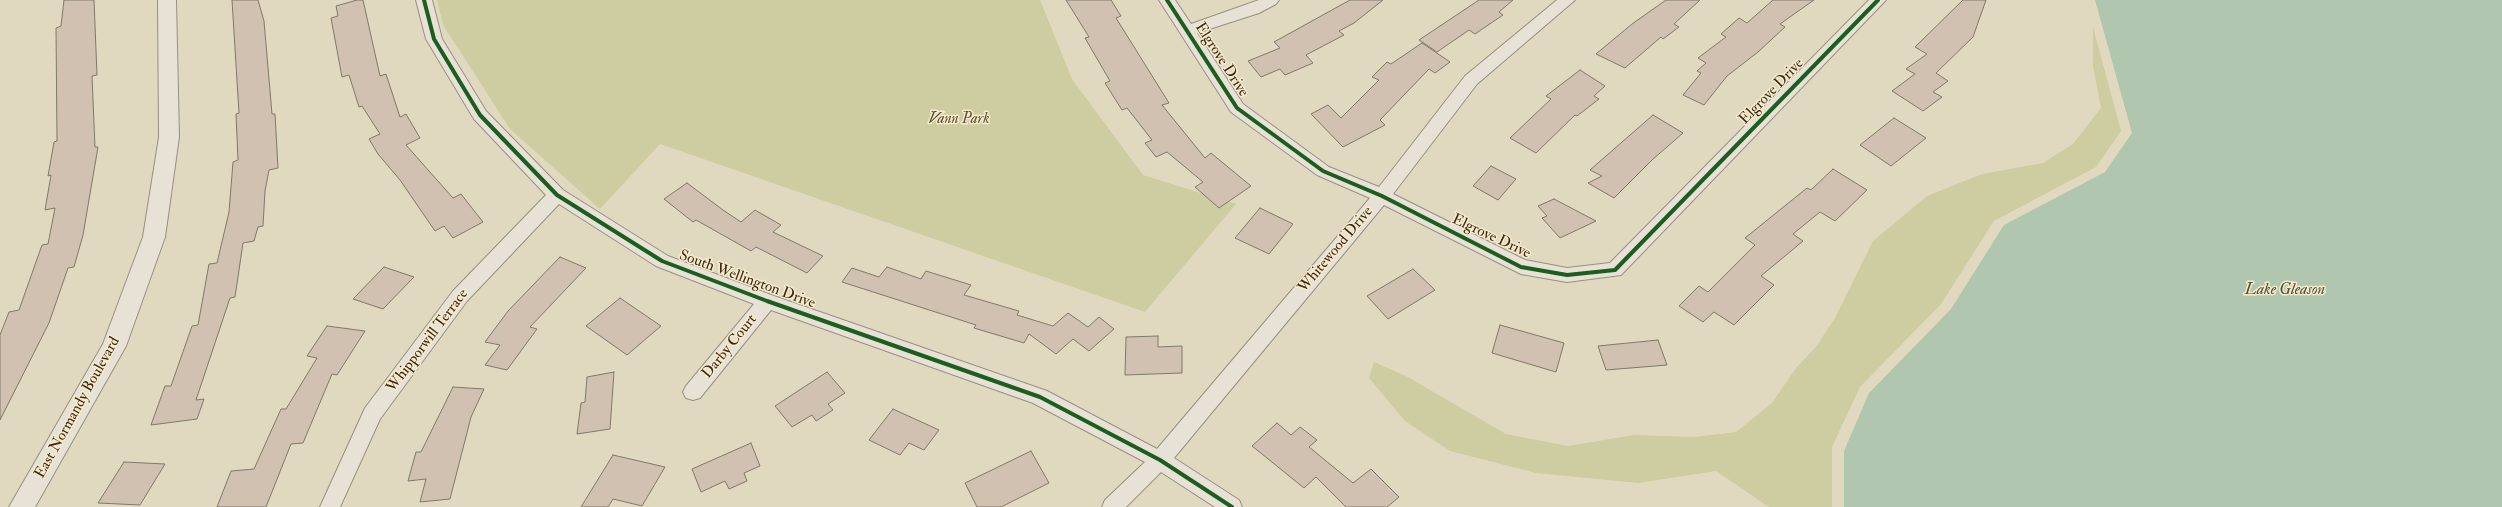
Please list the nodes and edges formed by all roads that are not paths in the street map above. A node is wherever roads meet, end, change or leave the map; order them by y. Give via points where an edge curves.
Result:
1 (167, 0) edge
2 (424, 0) edge
3 (1167, 0) edge
4 (1271, 0) edge
5 (1567, 0) edge
6 (1878, 0) edge
7 (1186, 31) junction
8 (557, 195) junction
9 (1382, 196) junction
10 (768, 301) junction
11 (693, 392) dead end
12 (1160, 460) junction
13 (22, 507) edge
14 (330, 507) edge
15 (1112, 507) edge
16 (1232, 507) edge

1 - 13 street, East Normandy Boulevard via 169,137 154,237 114,346
2 - 8 street, South Wellington Drive via 434,39 480,115
3 - 7 street, Elgrove Drive
4 - 7 street via 1254,9
5 - 9 street, Whitewood Drive via 1471,80
6 - 9 street, Elgrove Drive via 1616,270 1567,275 1521,267
7 - 9 street, Elgrove Drive via 1237,108 1323,171
8 - 10 street, South Wellington Drive via 662,261
8 - 14 street, Whipporwill Terrace via 460,296 372,414
9 - 12 street, Whitewood Drive
10 - 11 street, Darby Court
10 - 12 street, South Wellington Drive via 1040,397
12 - 15 street, Whitewood Drive
12 - 16 street, South Wellington Drive

